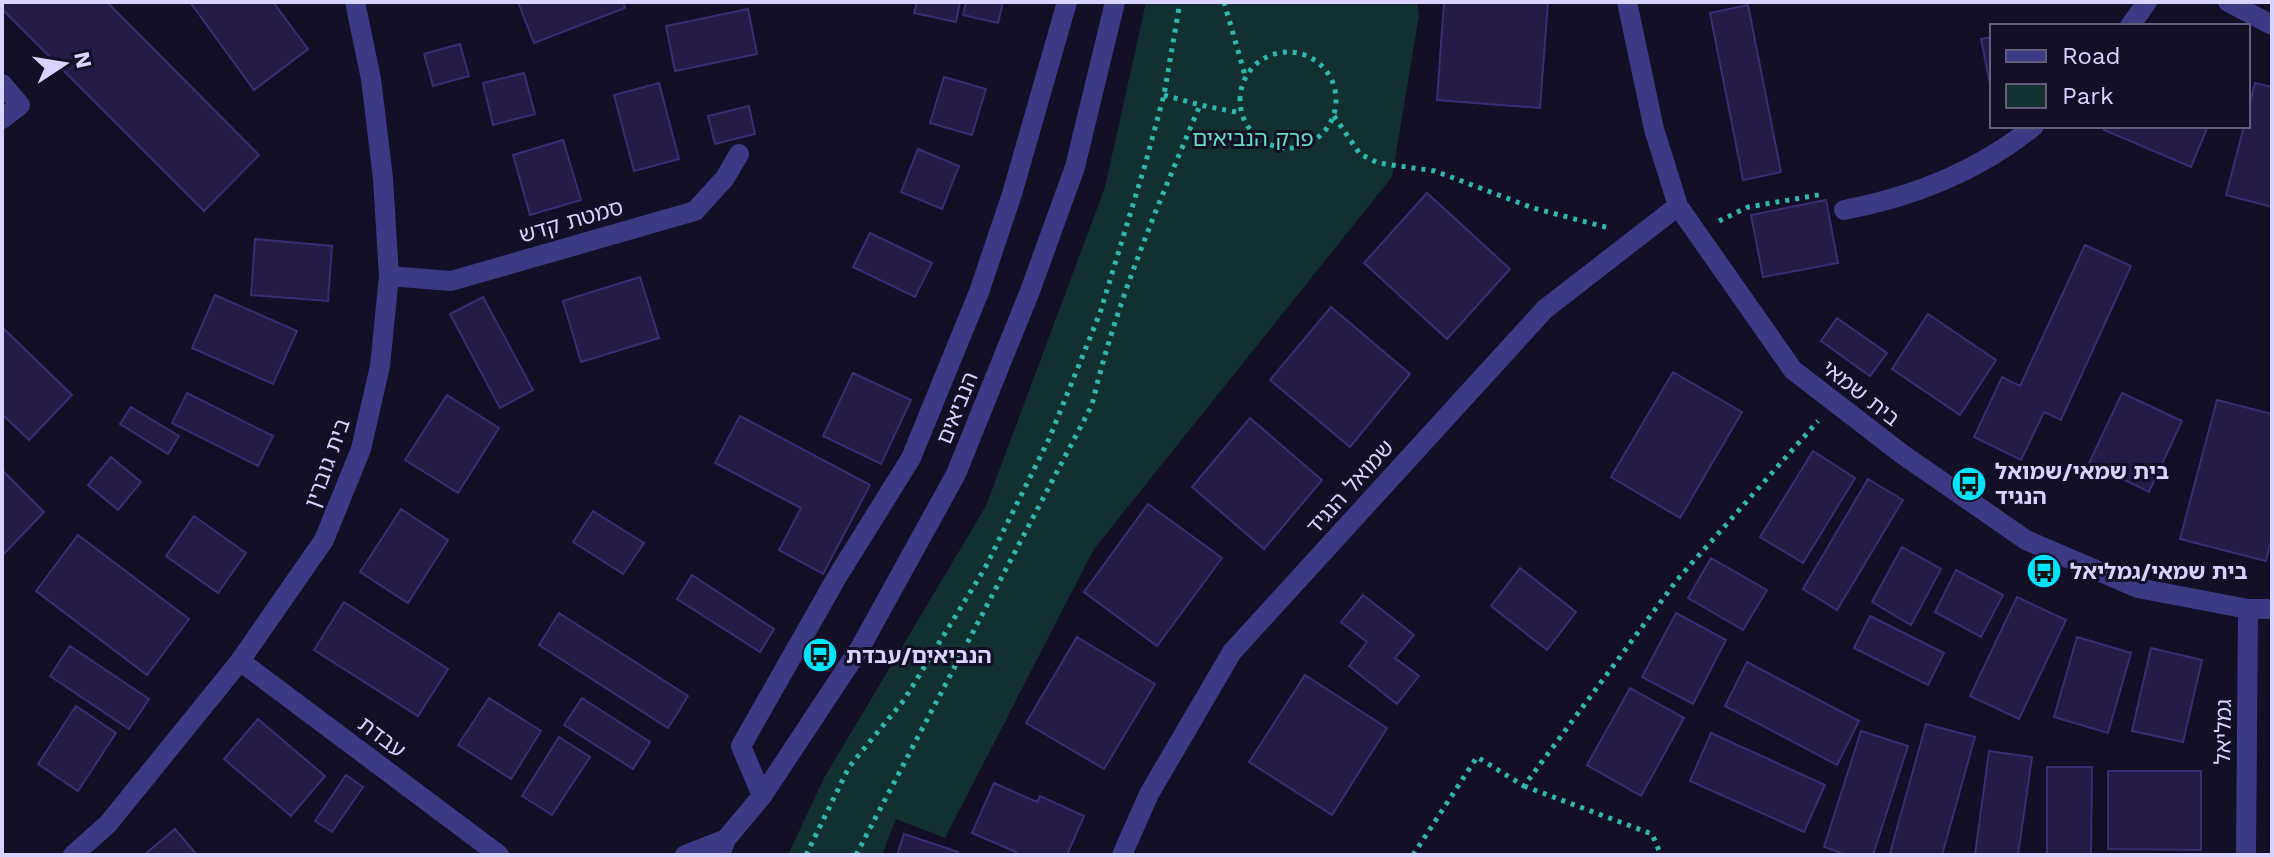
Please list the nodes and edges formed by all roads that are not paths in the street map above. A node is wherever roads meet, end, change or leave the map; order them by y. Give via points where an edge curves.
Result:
1 (355, 2) edge
2 (1067, 2) edge
3 (1115, 2) edge
4 (1627, 2) edge
5 (2147, 2) edge
6 (2228, 2) edge
7 (2131, 24) edge
8 (2272, 25) edge
9 (2, 84) edge
10 (2, 119) edge
11 (2031, 128) edge
12 (739, 154) dead end
13 (1678, 206) junction
14 (1844, 210) road end
15 (389, 276) junction
16 (2248, 609) junction
17 (2272, 609) edge
18 (240, 661) junction
19 (762, 796) junction
20 (723, 847) edge
21 (503, 854) edge
22 (73, 855) edge
23 (685, 855) edge
24 (1122, 855) edge
25 (2246, 855) edge

1 - 15 street, בית גוברין via 371,79
2 - 19 street, הנביאים via 979,292 911,458 741,746
3 - 19 street, הנביאים via 1075,167 956,474 860,648
4 - 13 street, בית שמאי via 1654,129
5 - 7 street
6 - 8 street
9 - 10 street via 20,105
11 - 14 street via 1982,162 1928,188
12 - 15 street, סמטת קדש via 695,211 451,281
13 - 16 street, בית שמאי via 1793,370 1902,454 2026,540 2138,588
13 - 24 street, שמואל הנגיד via 1545,309 1232,652 1149,794
15 - 18 street, בית גוברין via 380,366 361,449 324,540
16 - 17 street, בית שמאי
16 - 25 street, גמליאל
18 - 21 street, עבדת
18 - 22 street, בית גוברין via 108,824
19 - 20 street, הנביאים
20 - 23 street, הנביאים

